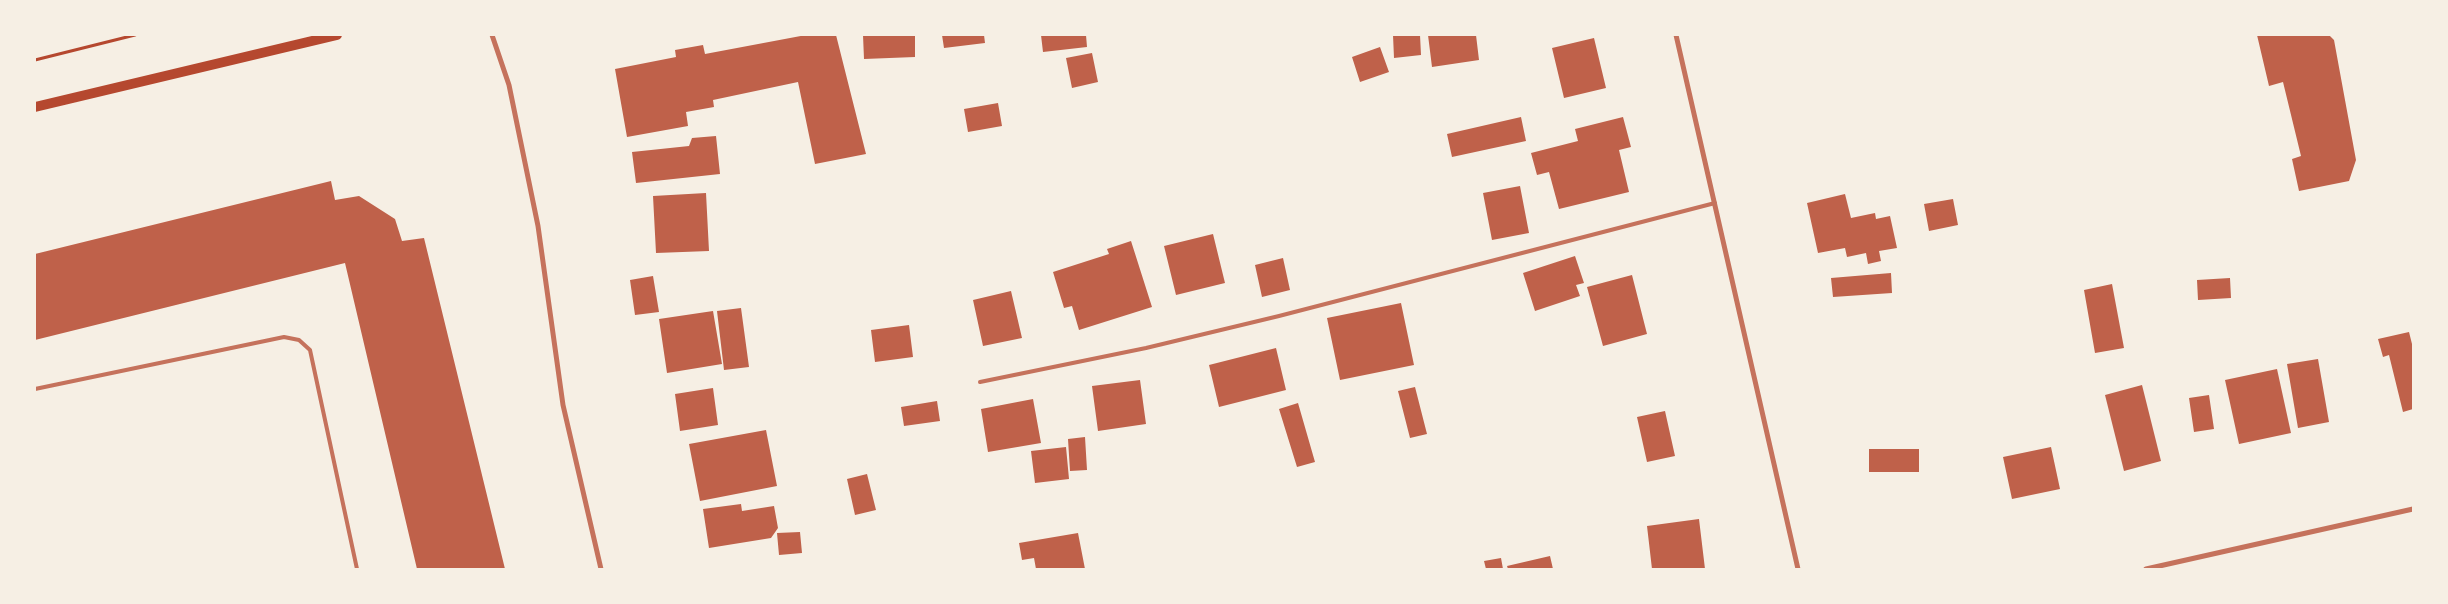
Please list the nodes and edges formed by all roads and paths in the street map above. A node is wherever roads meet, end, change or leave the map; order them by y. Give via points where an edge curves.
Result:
1 (135, 35) edge
2 (337, 35) edge
3 (492, 35) edge
4 (1676, 35) edge
5 (35, 60) edge
6 (35, 107) edge
7 (1715, 203) junction
8 (980, 382) dead end
9 (35, 389) edge
10 (2413, 509) edge
11 (357, 569) edge
12 (601, 569) edge
13 (1798, 569) edge
14 (2146, 569) edge

1 - 5 path
2 - 6 main road
3 - 12 street via 509,85 536,216 563,406
4 - 7 street
7 - 8 lane via 1146,348
7 - 13 street
9 - 11 lane via 284,337 299,340 310,350
10 - 14 street

